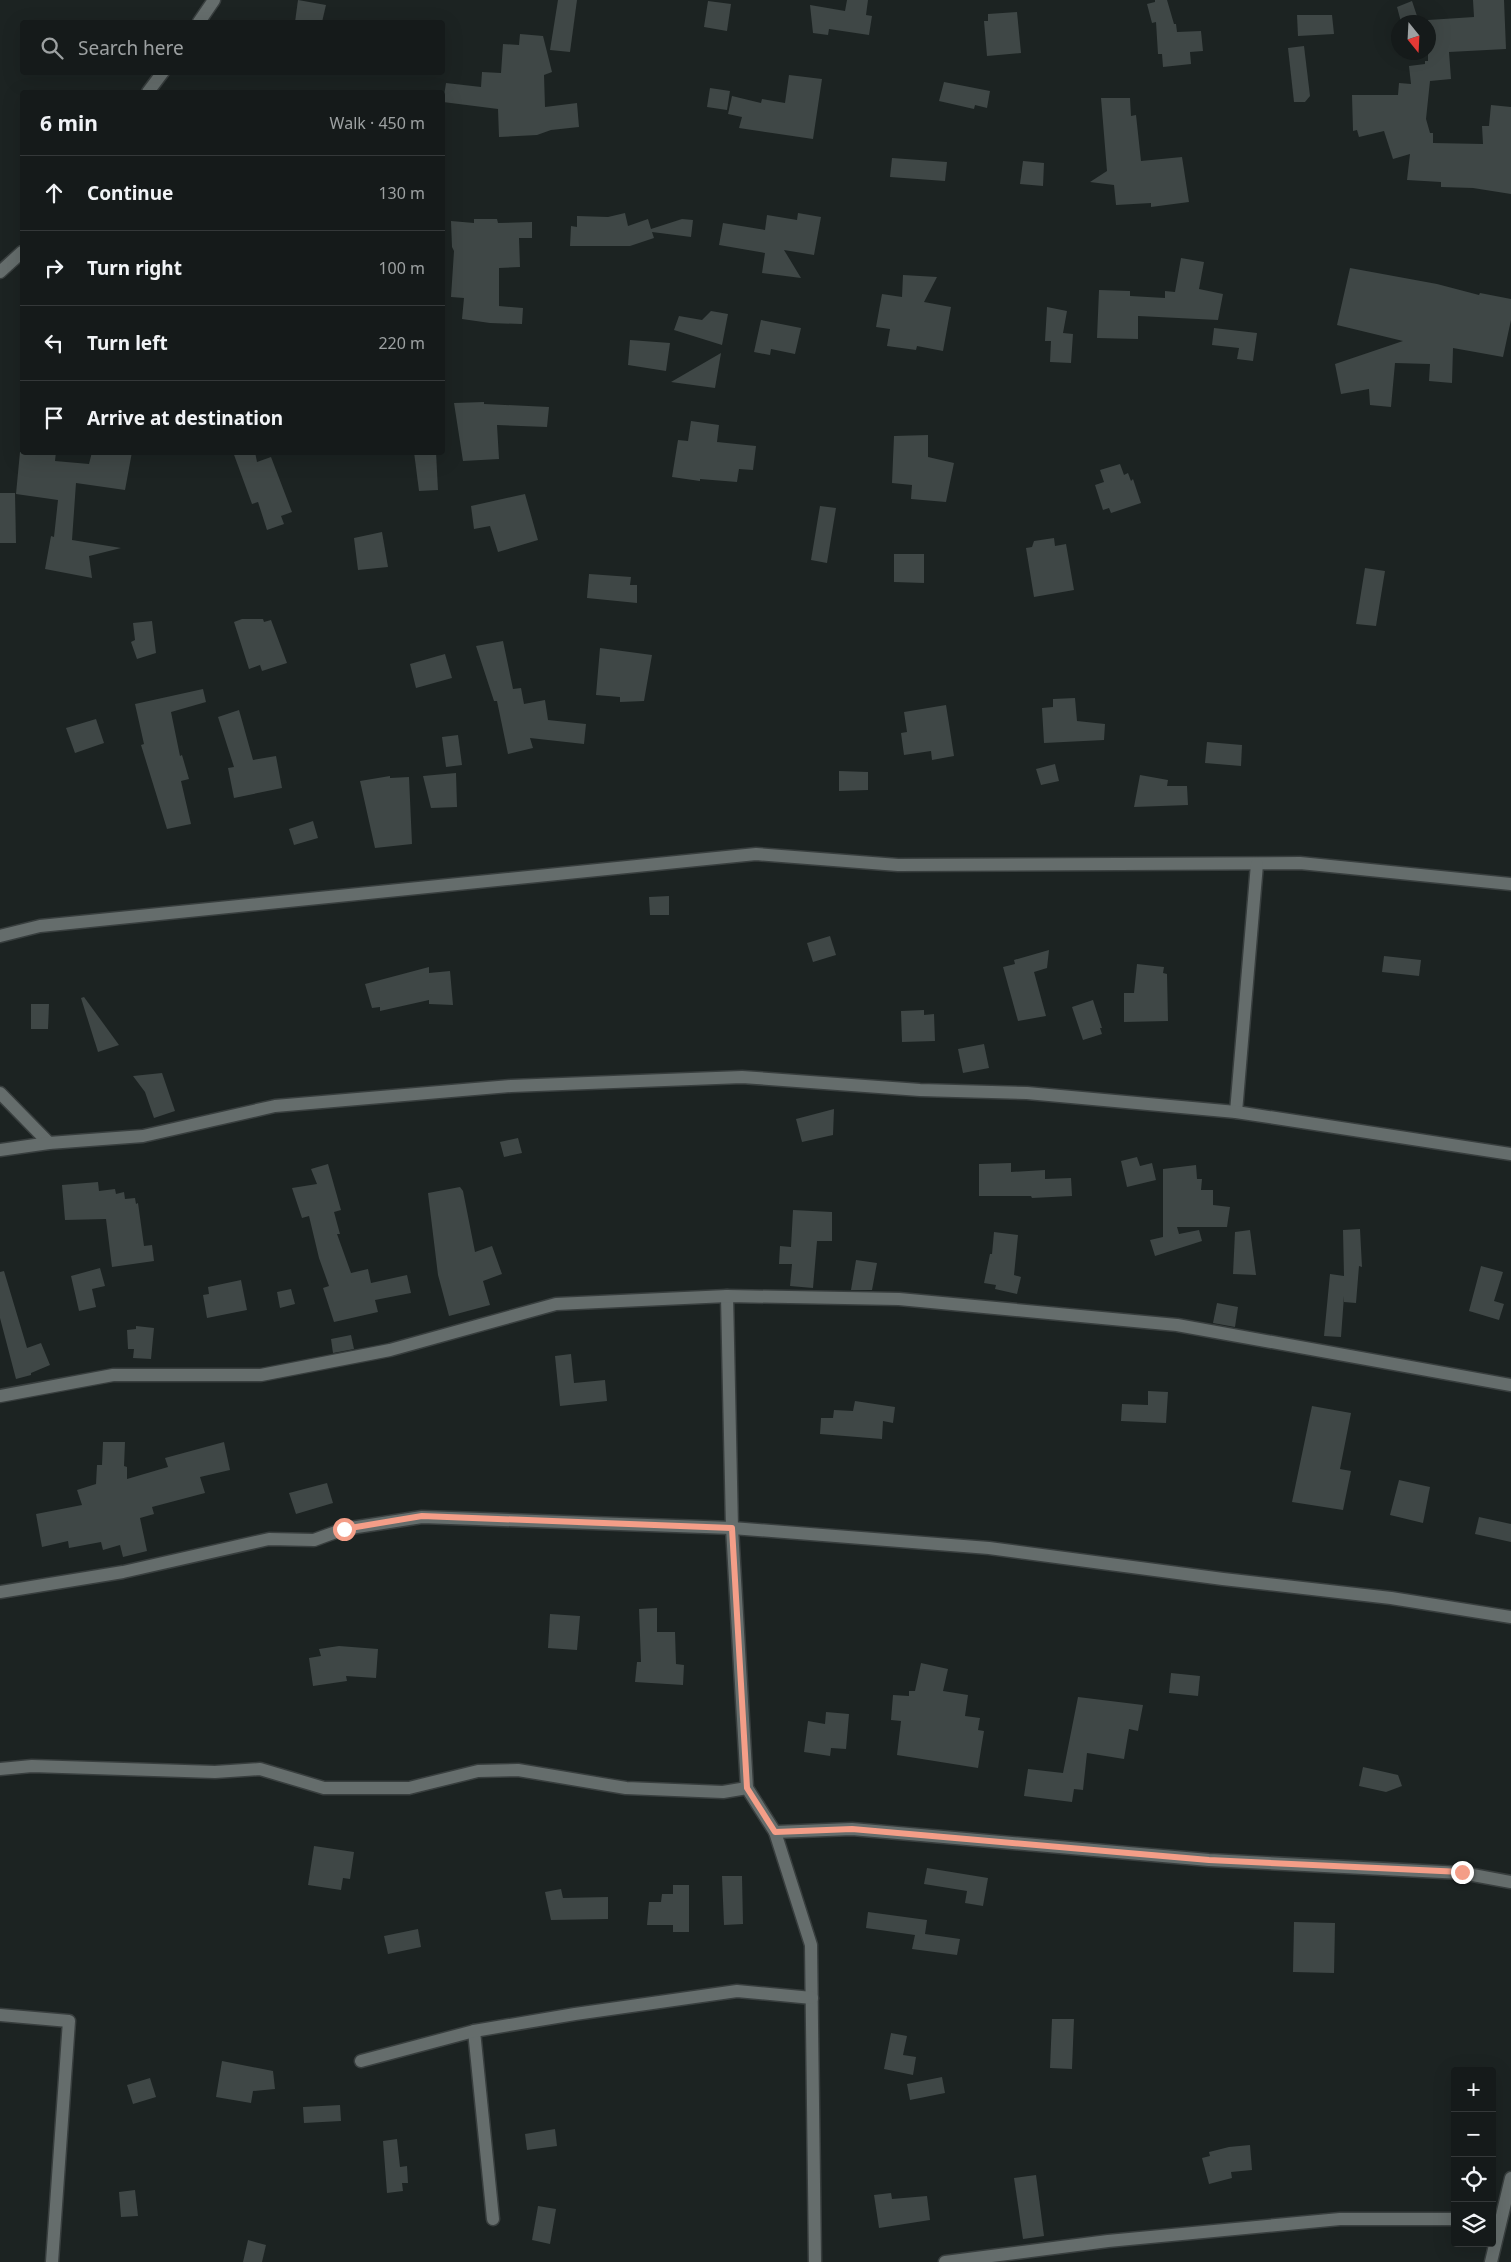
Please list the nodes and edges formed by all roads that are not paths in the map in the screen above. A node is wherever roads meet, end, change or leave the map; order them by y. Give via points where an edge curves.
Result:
1 (214, 0) edge
2 (200, 20) edge
3 (161, 75) edge
4 (150, 90) edge
5 (20, 254) edge
6 (0, 272) edge
7 (1257, 864) junction
8 (1511, 884) edge
9 (0, 936) edge
10 (0, 1093) edge
11 (1236, 1112) junction
12 (50, 1143) junction
13 (0, 1150) edge
14 (1511, 1154) edge
15 (727, 1296) junction
16 (1511, 1385) edge
17 (0, 1396) edge
18 (732, 1528) junction
19 (0, 1592) edge
20 (1511, 1616) edge
21 (0, 1769) edge
22 (747, 1788) junction
23 (775, 1832) junction
24 (1511, 1882) edge
25 (812, 1998) junction
26 (0, 2015) edge
27 (474, 2031) junction
28 (361, 2061) dead end
29 (1511, 2180) edge
30 (493, 2219) dead end
31 (1451, 2220) edge
32 (1497, 2220) edge
33 (52, 2262) edge
34 (815, 2262) edge
35 (945, 2262) edge
36 (1491, 2262) edge

1 - 2 street
3 - 4 street
5 - 6 street
7 - 8 street via 1300,863
7 - 9 street via 898,865 756,854 40,926
7 - 11 street
10 - 12 street
11 - 12 street via 1027,1093 920,1090 742,1076 511,1086 275,1106 143,1136
11 - 14 street
12 - 13 street
15 - 16 street via 899,1299 1177,1325
15 - 17 street via 556,1304 390,1350 261,1375 113,1375
15 - 18 street
18 - 19 street via 422,1516 344,1529 314,1540 269,1539 123,1572
18 - 20 street via 989,1548
18 - 22 street
21 - 22 street via 32,1766 215,1772 260,1769 324,1788 409,1788 478,1771 518,1770 626,1788 723,1792
22 - 23 street
23 - 24 street via 852,1829 1209,1860 1462,1872
23 - 25 street via 811,1945
25 - 27 street via 737,1991
25 - 34 street
26 - 33 street via 69,2021
27 - 28 street
27 - 30 street
29 - 32 street
31 - 35 street via 1340,2219 1108,2241
32 - 36 street

